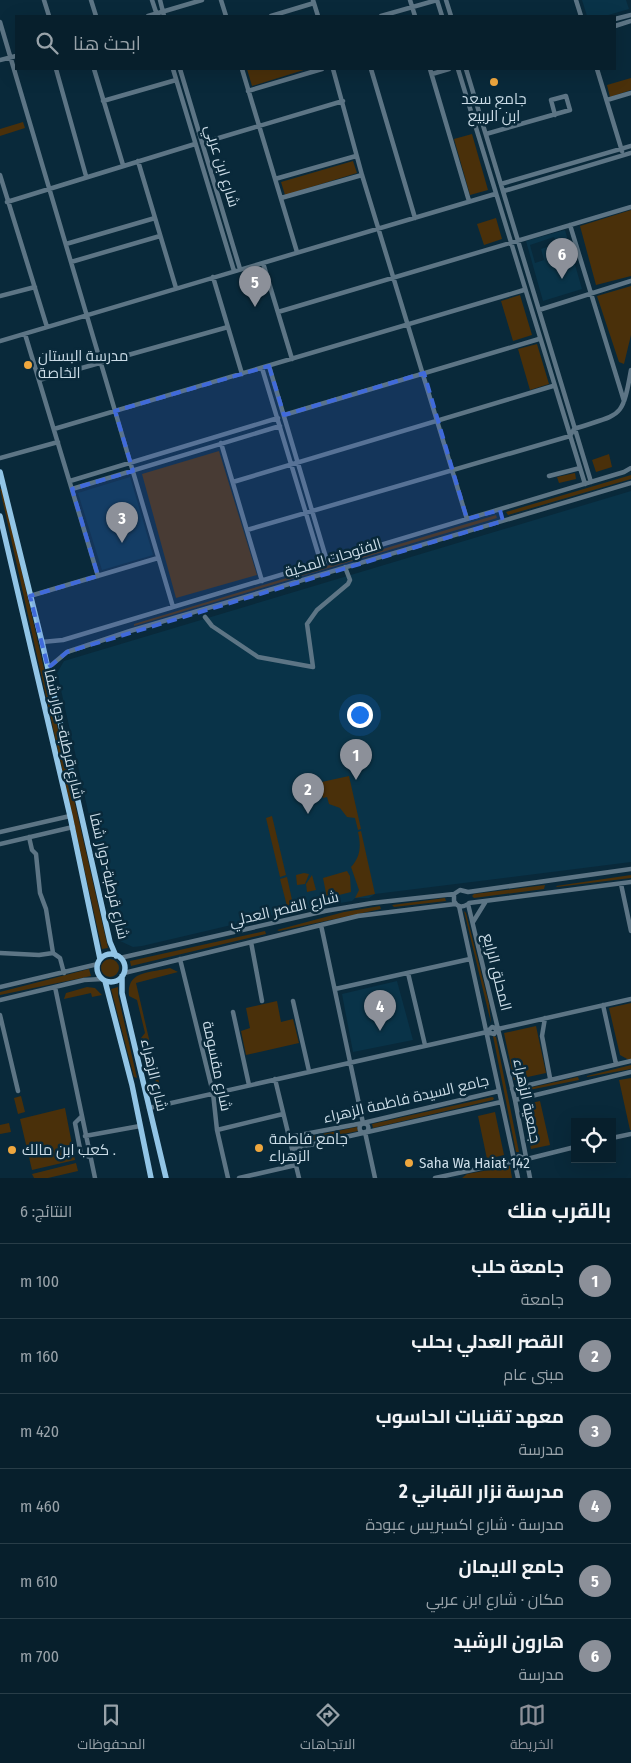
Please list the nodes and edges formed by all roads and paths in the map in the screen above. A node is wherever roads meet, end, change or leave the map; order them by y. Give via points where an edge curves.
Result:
1 (44, 0) edge
2 (91, 0) edge
3 (152, 0) edge
4 (160, 0) edge
5 (202, 0) edge
6 (221, 0) edge
7 (410, 0) edge
8 (437, 0) edge
9 (447, 0) edge
10 (576, 0) edge
11 (313, 2) edge
12 (412, 7) junction
13 (164, 14) edge
14 (48, 15) edge
15 (96, 15) edge
16 (157, 15) edge
17 (226, 15) edge
18 (274, 15) edge
19 (318, 15) edge
20 (384, 15) edge
21 (415, 15) edge
22 (442, 15) edge
23 (451, 15) edge
24 (581, 15) edge
25 (631, 15) edge
26 (616, 20) edge
27 (631, 21) edge
28 (0, 22) edge
29 (616, 26) edge
30 (15, 56) edge
31 (10, 57) junction
32 (0, 60) edge
33 (56, 70) edge
34 (94, 70) edge
35 (173, 70) edge
36 (180, 70) edge
37 (242, 70) edge
38 (319, 70) edge
39 (333, 70) edge
40 (371, 70) edge
41 (458, 70) edge
42 (466, 70) edge
43 (597, 70) edge
44 (431, 71) edge
45 (176, 80) junction
46 (248, 91) junction
47 (631, 93) edge
48 (607, 100) junction
49 (103, 101) junction
50 (343, 101) junction
51 (555, 114) junction
52 (259, 126) junction
53 (486, 134) junction
54 (202, 143) junction
55 (195, 144) junction
56 (631, 146) edge
57 (622, 149) junction
58 (631, 153) edge
59 (624, 155) junction
60 (356, 156) junction
61 (138, 161) junction
62 (123, 165) junction
63 (0, 175) edge
64 (362, 175) junction
65 (86, 176) junction
66 (275, 178) junction
67 (214, 183) junction
68 (501, 184) junction
69 (208, 185) junction
70 (49, 189) junction
71 (504, 191) junction
72 (495, 194) junction
73 (281, 198) junction
74 (469, 201) junction
75 (7, 202) junction
76 (631, 207) edge
77 (155, 218) junction
78 (414, 218) junction
79 (570, 226) junction
80 (378, 229) junction
81 (160, 236) junction
82 (517, 240) junction
83 (510, 242) junction
84 (66, 244) junction
85 (297, 252) junction
86 (71, 262) junction
87 (263, 262) junction
88 (240, 269) junction
89 (234, 271) junction
90 (214, 277) junction
91 (393, 277) junction
92 (631, 281) edge
93 (34, 287) junction
94 (176, 288) junction
95 (524, 290) junction
96 (590, 294) junction
97 (0, 296) edge
98 (539, 310) junction
99 (278, 312) junction
100 (86, 315) junction
101 (409, 324) junction
102 (47, 327) junction
103 (228, 327) junction
104 (25, 334) junction
105 (539, 340) junction
106 (0, 341) edge
107 (292, 359) junction
108 (100, 362) junction
109 (269, 366) junction
110 (262, 368) junction
111 (631, 370) edge
112 (424, 373) junction
113 (242, 374) junction
114 (39, 380) junction
115 (553, 386) junction
116 (625, 403) junction
117 (115, 411) junction
118 (284, 415) junction
119 (278, 418) junction
120 (438, 420) junction
121 (280, 426) junction
122 (574, 429) junction
123 (54, 430) junction
124 (570, 436) junction
125 (58, 442) junction
126 (221, 443) junction
127 (0, 458) edge
128 (130, 463) junction
129 (298, 463) junction
130 (291, 464) junction
131 (580, 468) junction
132 (452, 470) junction
133 (631, 470) edge
134 (132, 471) junction
135 (0, 472) edge
136 (549, 476) dead end
137 (70, 481) junction
138 (1, 482) edge
139 (233, 482) junction
140 (591, 482) junction
141 (631, 483) edge
142 (584, 484) junction
143 (72, 490) junction
144 (312, 510) junction
145 (500, 510) junction
146 (306, 512) junction
147 (0, 516) edge
148 (467, 519) junction
149 (503, 521) junction
150 (247, 530) junction
151 (158, 558) junction
152 (327, 561) junction
153 (321, 563) junction
154 (345, 567) junction
155 (98, 576) junction
156 (26, 581) junction
157 (262, 581) junction
158 (17, 583) junction
159 (30, 596) junction
160 (173, 607) junction
161 (205, 618) dead end
162 (126, 621) junction
163 (130, 632) junction
164 (42, 642) junction
165 (48, 668) junction
166 (70, 816) junction
167 (73, 827) junction
168 (0, 832) edge
169 (29, 837) junction
170 (0, 844) edge
171 (631, 869) edge
172 (551, 880) junction
173 (631, 882) edge
174 (621, 884) junction
175 (468, 892) junction
176 (552, 892) junction
177 (454, 894) junction
178 (486, 900) junction
179 (386, 901) junction
180 (468, 904) junction
181 (457, 905) junction
182 (388, 912) junction
183 (472, 923) junction
184 (270, 924) junction
185 (320, 925) junction
186 (631, 931) edge
187 (274, 936) junction
188 (251, 942) junction
189 (53, 952) junction
190 (0, 953) edge
191 (118, 957) junction
192 (180, 959) junction
193 (470, 959) junction
194 (99, 962) junction
195 (64, 973) junction
196 (408, 973) junction
197 (123, 975) junction
198 (104, 980) junction
199 (0, 987) edge
200 (55, 987) junction
201 (335, 989) junction
202 (631, 999) edge
203 (0, 1000) edge
204 (262, 1001) dead end
205 (293, 1001) dead end
206 (603, 1005) junction
207 (233, 1012) dead end
208 (0, 1015) edge
209 (545, 1018) junction
210 (498, 1028) junction
211 (486, 1032) junction
212 (425, 1045) junction
213 (631, 1061) edge
214 (348, 1062) junction
215 (616, 1064) junction
216 (309, 1071) junction
217 (582, 1071) junction
218 (631, 1072) edge
219 (550, 1078) junction
220 (275, 1079) junction
221 (143, 1082) junction
222 (584, 1082) junction
223 (132, 1085) junction
224 (249, 1085) junction
225 (512, 1089) junction
226 (18, 1091) dead end
227 (499, 1091) junction
228 (213, 1093) junction
229 (515, 1100) junction
230 (502, 1102) junction
231 (149, 1108) junction
232 (283, 1114) junction
233 (81, 1117) junction
234 (363, 1123) junction
235 (140, 1126) junction
236 (217, 1130) junction
237 (365, 1132) junction
238 (631, 1134) edge
239 (85, 1136) junction
240 (289, 1137) junction
241 (616, 1137) edge
242 (571, 1148) edge
243 (292, 1149) junction
244 (90, 1157) junction
245 (527, 1159) junction
246 (515, 1161) junction
247 (296, 1165) junction
248 (95, 1178) edge
249 (151, 1178) edge
250 (166, 1178) edge
251 (228, 1178) edge
252 (239, 1178) edge
253 (299, 1178) edge
254 (375, 1178) edge
255 (435, 1178) edge
256 (518, 1178) edge
257 (530, 1178) edge

1 - 14 street
2 - 15 street
3 - 16 street
4 - 13 street
5 - 13 street
6 - 17 street
7 - 12 street
8 - 12 street
8 - 22 street
9 - 23 street
10 - 24 street
11 - 18 street
11 - 19 street
12 - 20 street
12 - 21 street
13 - 16 street
25 - 26 street
27 - 29 street
28 - 31 street
30 - 31 street
31 - 32 street
31 - 70 street
33 - 65 street
34 - 49 street
35 - 45 street
36 - 54 street, شارع ابن عربي
37 - 46 street
38 - 46 street
39 - 50 street
40 - 78 street
41 - 72 street
42 - 53 street
43 - 48 street
44 - 74 street
45 - 49 street
45 - 55 street
46 - 52 street
47 - 48 street
48 - 57 street
49 - 62 street
50 - 52 street
50 - 60 street
51 - 51 street via 570,110 566,96 551,100
51 - 53 street
52 - 54 street
52 - 66 street
53 - 68 street
54 - 67 street, شارع ابن عربي
55 - 61 street
55 - 69 street
56 - 57 street
57 - 59 street
57 - 68 street
58 - 59 street
59 - 71 street
60 - 64 street
60 - 66 street
61 - 62 street
61 - 77 street
62 - 65 street
63 - 75 street
64 - 73 street
64 - 80 street
65 - 70 street
66 - 73 street
67 - 69 street
67 - 88 street, شارع ابن عربي
68 - 71 street
69 - 89 street
70 - 75 street
70 - 84 street
71 - 82 street
72 - 74 street
72 - 83 street
73 - 85 street
74 - 78 street
75 - 93 street
76 - 79 street
77 - 81 street
77 - 84 street
78 - 80 street
79 - 82 street
79 - 96 street
80 - 85 street
80 - 91 street
81 - 86 street
81 - 94 street
82 - 83 street
82 - 98 street
83 - 91 street
83 - 95 street
84 - 86 street
85 - 87 street
86 - 100 street
87 - 88 street
87 - 99 street
88 - 89 street
89 - 90 street
90 - 94 street
90 - 103 street
91 - 99 street
91 - 101 street
92 - 96 street
93 - 97 street
93 - 102 street
94 - 100 street
95 - 101 street
95 - 105 street
96 - 98 street
96 - 116 street
98 - 122 street
99 - 107 street
100 - 102 street
100 - 108 street
101 - 107 street
101 - 112 street
102 - 104 street
103 - 108 street
103 - 113 street
104 - 106 street
104 - 114 street
105 - 112 street
105 - 115 street
107 - 109 street
108 - 114 street
108 - 117 street
109 - 110 street
109 - 118 street
110 - 113 street
110 - 119 street
111 - 116 street
112 - 118 street
112 - 120 street
113 - 117 street
114 - 123 street
115 - 120 street
115 - 124 street
116 - 122 street via 612,416
117 - 123 street
117 - 128 street
118 - 129 street
119 - 121 street
119 - 128 street
120 - 129 street
120 - 132 street
121 - 126 street
121 - 130 street
122 - 124 street
122 - 140 street
123 - 125 street
124 - 131 street
124 - 132 street
125 - 127 street
125 - 137 street
126 - 134 street
126 - 139 street
128 - 134 street
128 - 137 street
129 - 130 street
129 - 144 street
130 - 139 street
130 - 146 street
131 - 136 street
131 - 142 street
132 - 144 street
132 - 148 street
133 - 140 street
134 - 143 street
134 - 151 street
135 - 138 main road, شارع قرطبة-دوار شفا
137 - 143 street
138 - 156 main road, شارع قرطبة-دوار شفا
139 - 150 street
140 - 142 street
141 - 149 street, الفتوحات المكية
142 - 145 street
143 - 155 street
144 - 146 street
144 - 152 street
145 - 148 street
145 - 149 street
146 - 150 street
146 - 153 street
147 - 158 main road, شارع قرطبة- دوار شفا
148 - 152 street
149 - 154 street, الفتوحات المكية
150 - 157 street
151 - 155 street
151 - 160 street
152 - 153 street
153 - 157 street
154 - 161 street via 350,580 348,584 317,610 307,624 314,667 258,656
154 - 163 street, الفتوحات المكية
155 - 159 street
156 - 158 main road
156 - 159 main road, شارع قرطبة-دوار شفا
157 - 160 street
158 - 166 main road, شارع قرطبة- دوار شفا
159 - 164 main road, شارع قرطبة-دوار شفا
160 - 162 street
162 - 163 street
162 - 164 street via 60,641
163 - 165 street, الفتوحات المكية via 67,652
164 - 165 main road, شارع قرطبة-دوار شفا
165 - 191 main road, شارع قرطبة-دوار شفا via 110,942
166 - 167 main road, شارع قرطبة- دوار شفا
166 - 168 street
167 - 169 street
167 - 194 main road, شارع قرطبة- دوار شفا
169 - 170 street
169 - 189 street via 36,854 40,893
171 - 172 street
172 - 175 street
172 - 176 street
173 - 174 street
174 - 176 street
174 - 186 street
175 - 177 street via 460,890
175 - 180 street
176 - 178 street
177 - 179 street, شارع القصر العدلي
177 - 181 street
178 - 180 street
178 - 183 street
179 - 182 street
179 - 184 street, شارع القصر العدلي
180 - 181 street
180 - 183 street, المحلق الرابع
181 - 182 street, شارع القصر العدلي
181 - 193 street, المحلق الرابع
182 - 185 street, شارع القصر العدلي
183 - 210 street, المحلق الرابع
184 - 187 street
184 - 191 street, شارع القصر العدلي
185 - 187 street, شارع القصر العدلي
185 - 201 street
187 - 188 street, شارع القصر العدلي
188 - 192 street, شارع القصر العدلي
188 - 204 street, شارع القصر العدلي
189 - 190 street via 39,955
189 - 195 street via 60,958
191 - 194 main road via 108,955
191 - 197 main road via 124,965
192 - 197 street, شارع القصر العدلي
192 - 228 street, شارع مقسومة
193 - 196 street
193 - 211 street, المحلق الرابع
194 - 195 street
194 - 198 main road via 99,975
195 - 199 street
196 - 201 street
196 - 212 street
197 - 198 main road via 114,982
197 - 221 main road, شارع الزهراء via 122,993
198 - 200 street via 84,980
198 - 223 main road
200 - 203 street
200 - 233 street
201 - 214 street
202 - 206 street, المحلق الرابع
205 - 216 street
206 - 209 street, المحلق الرابع
206 - 215 street
207 - 224 street
208 - 226 street
209 - 210 street, المحلق الرابع
209 - 219 street via 542,1036
210 - 211 street via 490,1027
210 - 225 street, جمعية الزهراء
211 - 212 street
211 - 227 street, جمعية الزهراء
212 - 214 street
213 - 215 street
214 - 216 street
214 - 234 street
215 - 217 street
216 - 220 street
217 - 219 street
217 - 222 street
218 - 222 street
219 - 225 street
220 - 224 street
220 - 232 street
221 - 223 main road
221 - 231 main road, شارع الزهراء
222 - 229 street
223 - 235 main road
224 - 228 street
225 - 229 street, جمعية الزهراء
227 - 230 street, جمعية الزهراء
227 - 234 street, جامع السيدة فاطمة الزهراء
228 - 231 street
228 - 236 street, شارع مقسومة
229 - 245 street, جمعية الزهراء
230 - 237 street
230 - 246 street, جمعية الزهراء
231 - 250 main road, شارع الزهراء
232 - 236 street
232 - 240 street
233 - 239 street
233 - 244 street via 74,1123 79,1148 81,1154
234 - 237 street via 360,1128
234 - 240 street, جامع السيدة فاطمة الزهراء
235 - 239 street
235 - 249 main road
236 - 251 street, شارع مقسومة
237 - 243 street
237 - 254 street
238 - 241 street
239 - 244 street
240 - 243 street
242 - 245 street, جمعية الزهراء
243 - 247 street
244 - 248 street
245 - 246 street via 522,1164
245 - 257 street
246 - 255 street
246 - 256 street, جمعية الزهراء
247 - 252 street
247 - 253 street

